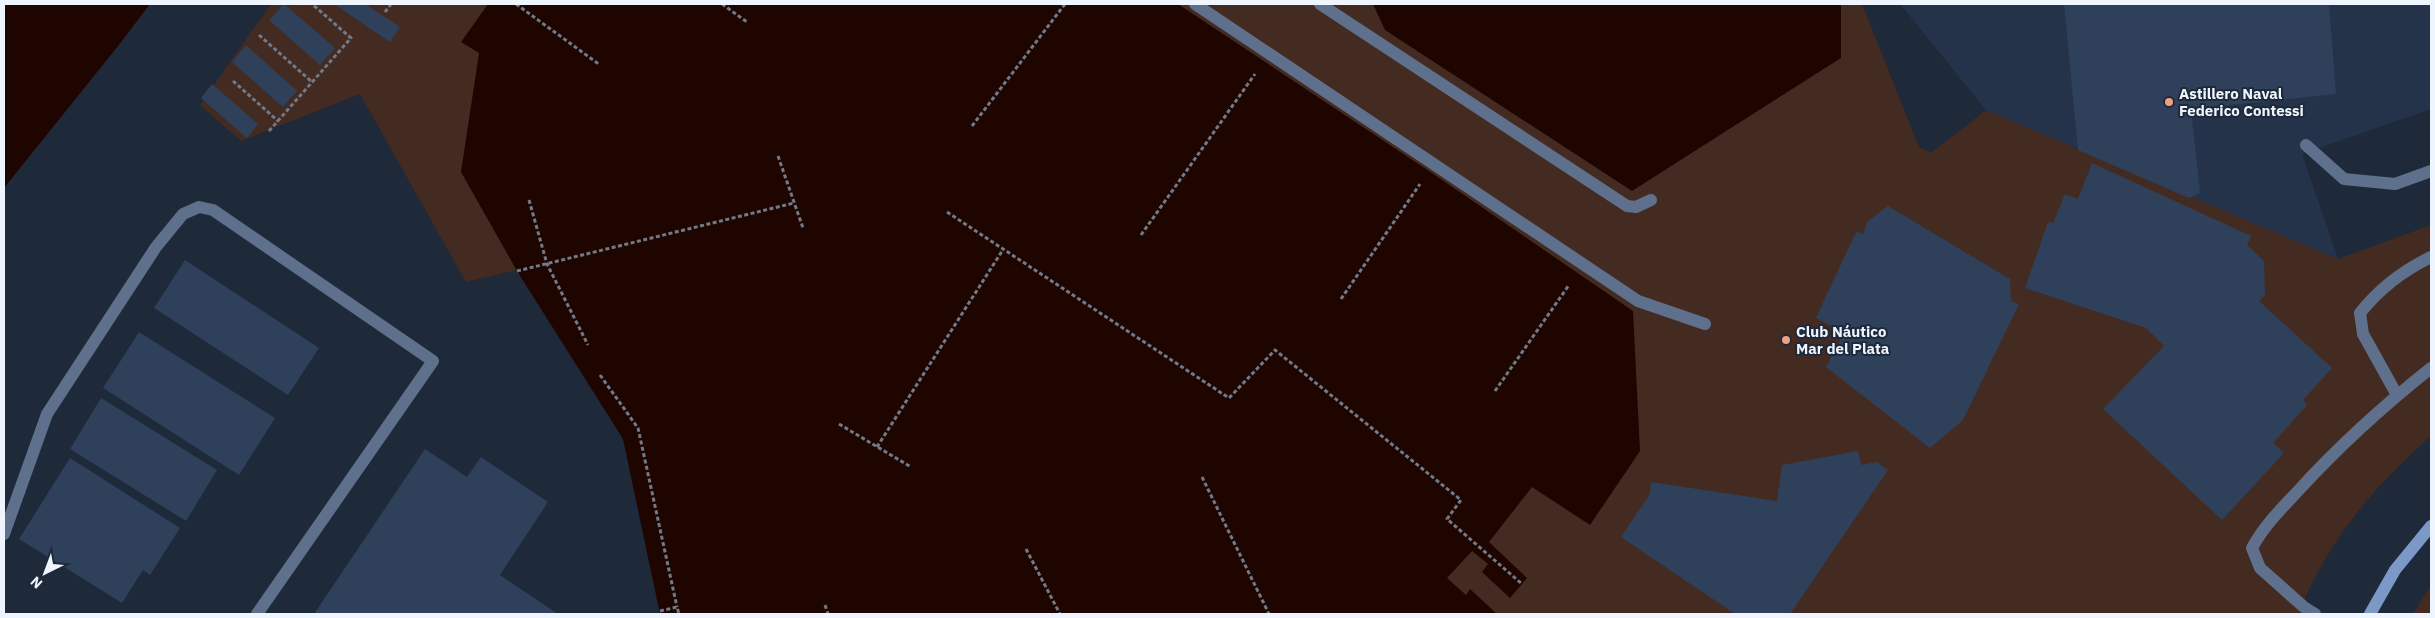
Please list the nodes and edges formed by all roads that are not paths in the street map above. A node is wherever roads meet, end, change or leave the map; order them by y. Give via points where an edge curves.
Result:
1 (1195, 4) edge
2 (1320, 4) edge
3 (2306, 145) dead end
4 (2431, 172) edge
5 (1651, 200) dead end
6 (2431, 258) edge
7 (1705, 324) dead end
8 (2431, 368) edge
9 (2397, 395) junction
10 (2431, 526) edge
11 (4, 534) edge
12 (257, 614) edge
13 (2316, 614) edge
14 (2370, 614) edge

1 - 7 street via 1638,301
2 - 5 street via 1627,206 1636,207
3 - 4 street via 2344,179 2395,184
6 - 9 street via 2416,264 2374,296 2360,313 2363,334
8 - 9 street
9 - 13 street via 2332,454 2262,531 2252,548 2260,568 2304,608
10 - 14 main road via 2395,570
11 - 12 street via 52,406 156,247 183,214 199,207 214,210 433,361

